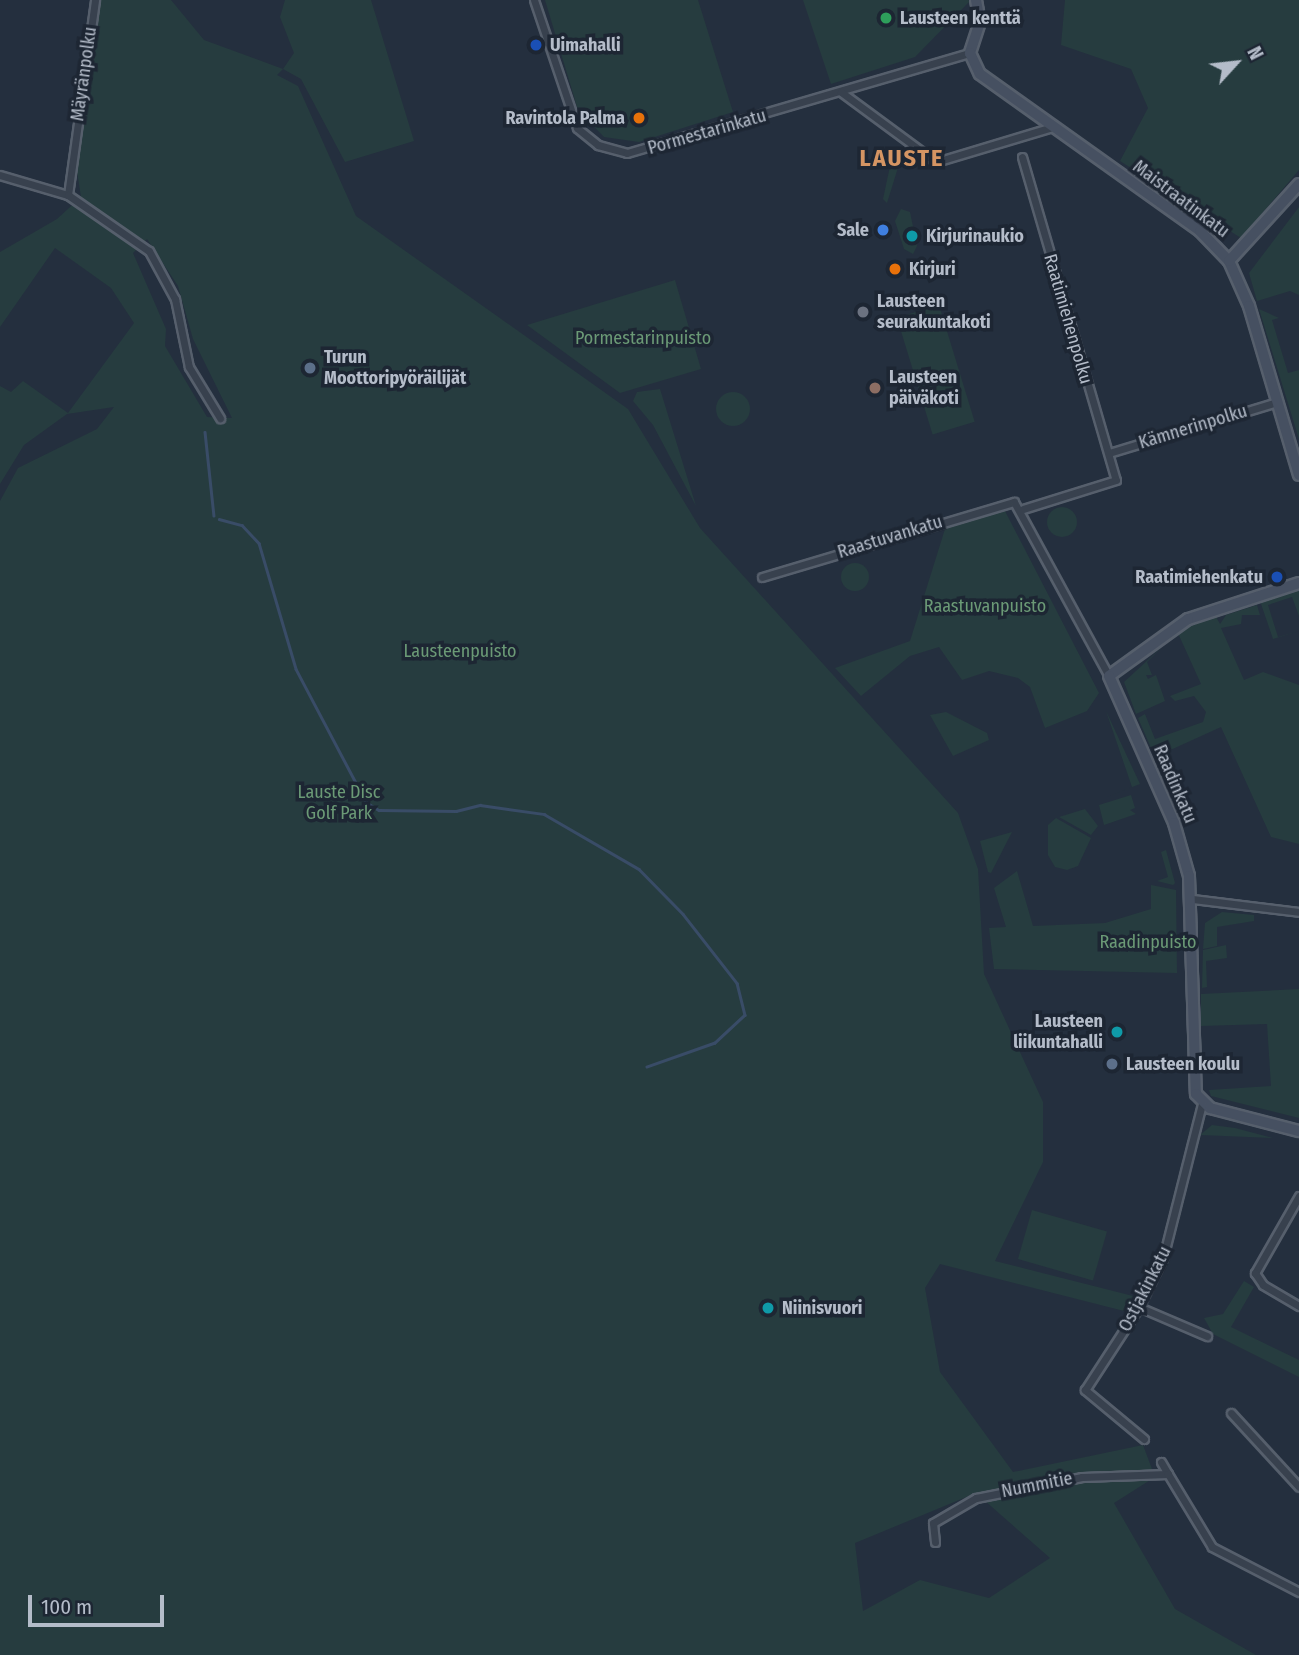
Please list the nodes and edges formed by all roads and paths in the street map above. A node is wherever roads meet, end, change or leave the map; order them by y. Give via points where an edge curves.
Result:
1 (95, 0) edge
2 (534, 0) edge
3 (976, 0) edge
4 (970, 53) junction
5 (841, 92) junction
6 (1053, 127) junction
7 (1022, 157) dead end
8 (0, 175) edge
9 (1299, 184) edge
10 (68, 195) junction
11 (1229, 261) junction
12 (1277, 402) junction
13 (220, 418) dead end
14 (1109, 453) junction
15 (1299, 475) edge
16 (1116, 480) joint
17 (1020, 506) junction
18 (762, 577) dead end
19 (1299, 583) edge
20 (1109, 676) junction
21 (1192, 899) junction
22 (1299, 912) edge
23 (1202, 1104) junction
24 (1299, 1131) edge
25 (1299, 1196) edge
26 (1299, 1306) edge
27 (1139, 1307) junction
28 (1206, 1336) dead end
29 (1231, 1413) dead end
30 (1144, 1439) dead end
31 (1161, 1462) dead end
32 (1168, 1474) junction
33 (1299, 1487) edge
34 (936, 1542) dead end
35 (1299, 1592) edge

1 - 10 street, Mäyränpolku
2 - 5 street, Pormestarinkatu via 572,119 590,140 612,150 642,151
3 - 4 street via 980,22
4 - 5 street, Pormestarinkatu
4 - 6 street, Maistraatinkatu via 980,74
5 - 6 street via 936,162
6 - 11 street, Maistraatinkatu via 1200,231
7 - 14 street, Raatimiehenpolku
8 - 10 street
9 - 11 street
10 - 13 street via 149,251 175,299 189,367
11 - 12 street, Maistraatinkatu
12 - 14 street, Kämnerinpolku
12 - 15 street, Maistraatinkatu
14 - 16 street, Raatimiehenpolku
16 - 17 street, Raastuvankatu
17 - 18 street, Raastuvankatu
17 - 20 street, Raadinkatu
19 - 20 street via 1188,619
20 - 21 street, Raadinkatu via 1180,840
21 - 22 street
21 - 23 street, Raadinkatu via 1191,1063
23 - 24 street
23 - 27 street, Ostjakinkatu via 1181,1206
25 - 26 street via 1255,1273 1263,1285
27 - 28 street
27 - 30 street, Ostjakinkatu via 1085,1390
29 - 33 street
31 - 32 street
32 - 34 street, Nummitie via 1082,1477 976,1498 933,1523
32 - 35 street via 1212,1547

